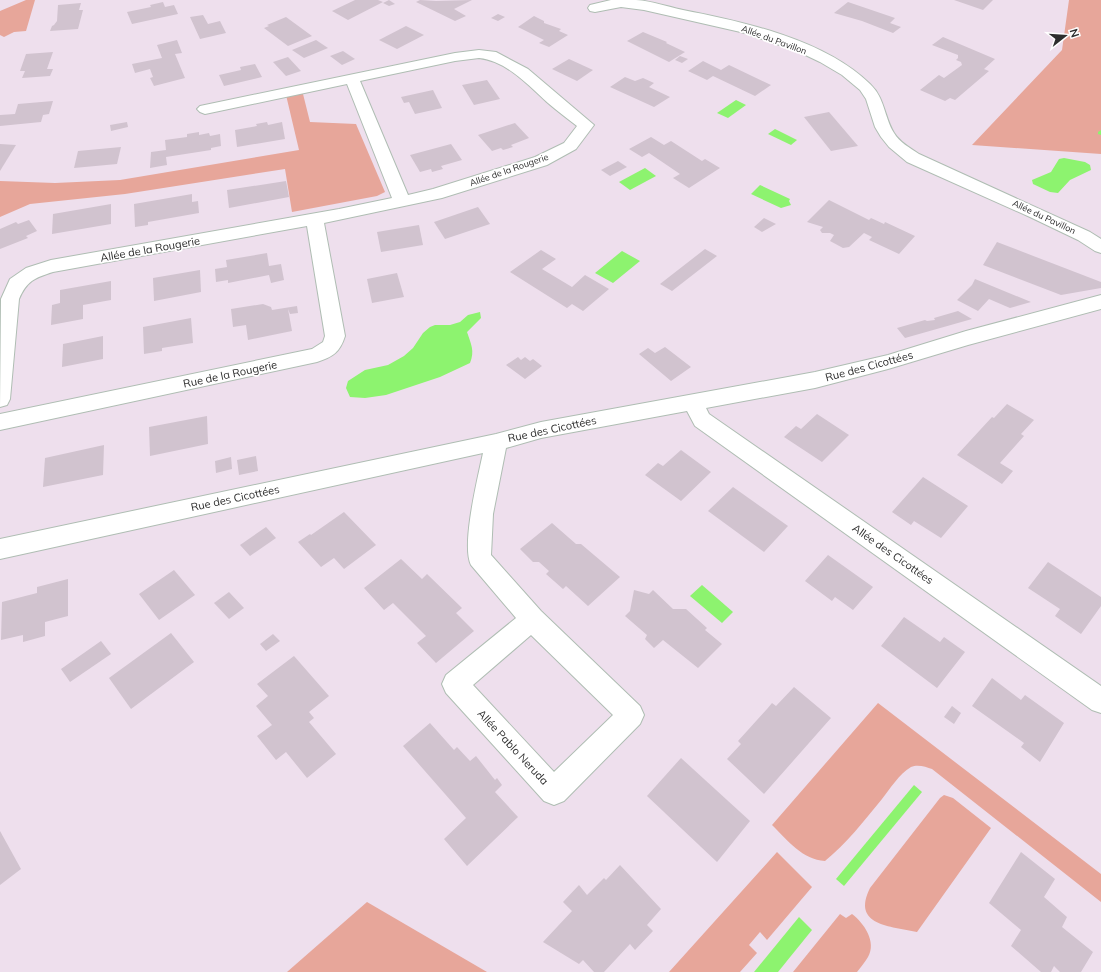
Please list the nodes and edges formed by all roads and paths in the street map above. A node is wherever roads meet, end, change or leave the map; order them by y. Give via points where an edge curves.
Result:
1 (595, 8) dead end
2 (352, 78) junction
3 (205, 109) dead end
4 (402, 202) junction
5 (315, 220) junction
6 (1101, 247) edge
7 (1101, 302) edge
8 (0, 399) edge
9 (692, 402) junction
10 (0, 422) edge
11 (496, 442) junction
12 (0, 549) edge
13 (532, 619) junction
14 (1101, 701) edge

1 - 6 street, Allée du Pavillon via 625,3 709,19 769,36 813,54 848,73 866,88 876,102 886,133 912,158 1043,216
2 - 3 street, Allée de la Rougerie
2 - 4 street
2 - 4 street, Allée de la Rougerie via 455,57 479,54 491,56 523,72 586,125 570,146 541,161
4 - 5 street, Allée de la Rougerie
5 - 8 street, Allée de la Rougerie via 51,266 32,272 16,284 10,299
5 - 10 street, Rue de la Rougerie via 335,336 332,346 317,356
7 - 9 street, Rue des Cicottées via 815,380
9 - 11 street, Rue des Cicottées via 541,430
9 - 14 street, Allée des Cicottées via 702,420
11 - 12 street, Rue des Cicottées
11 - 13 street, Allée Pablo Neruda via 482,514 479,558
13 - 13 street, Allée Pablo Neruda via 631,716 554,791 455,684

